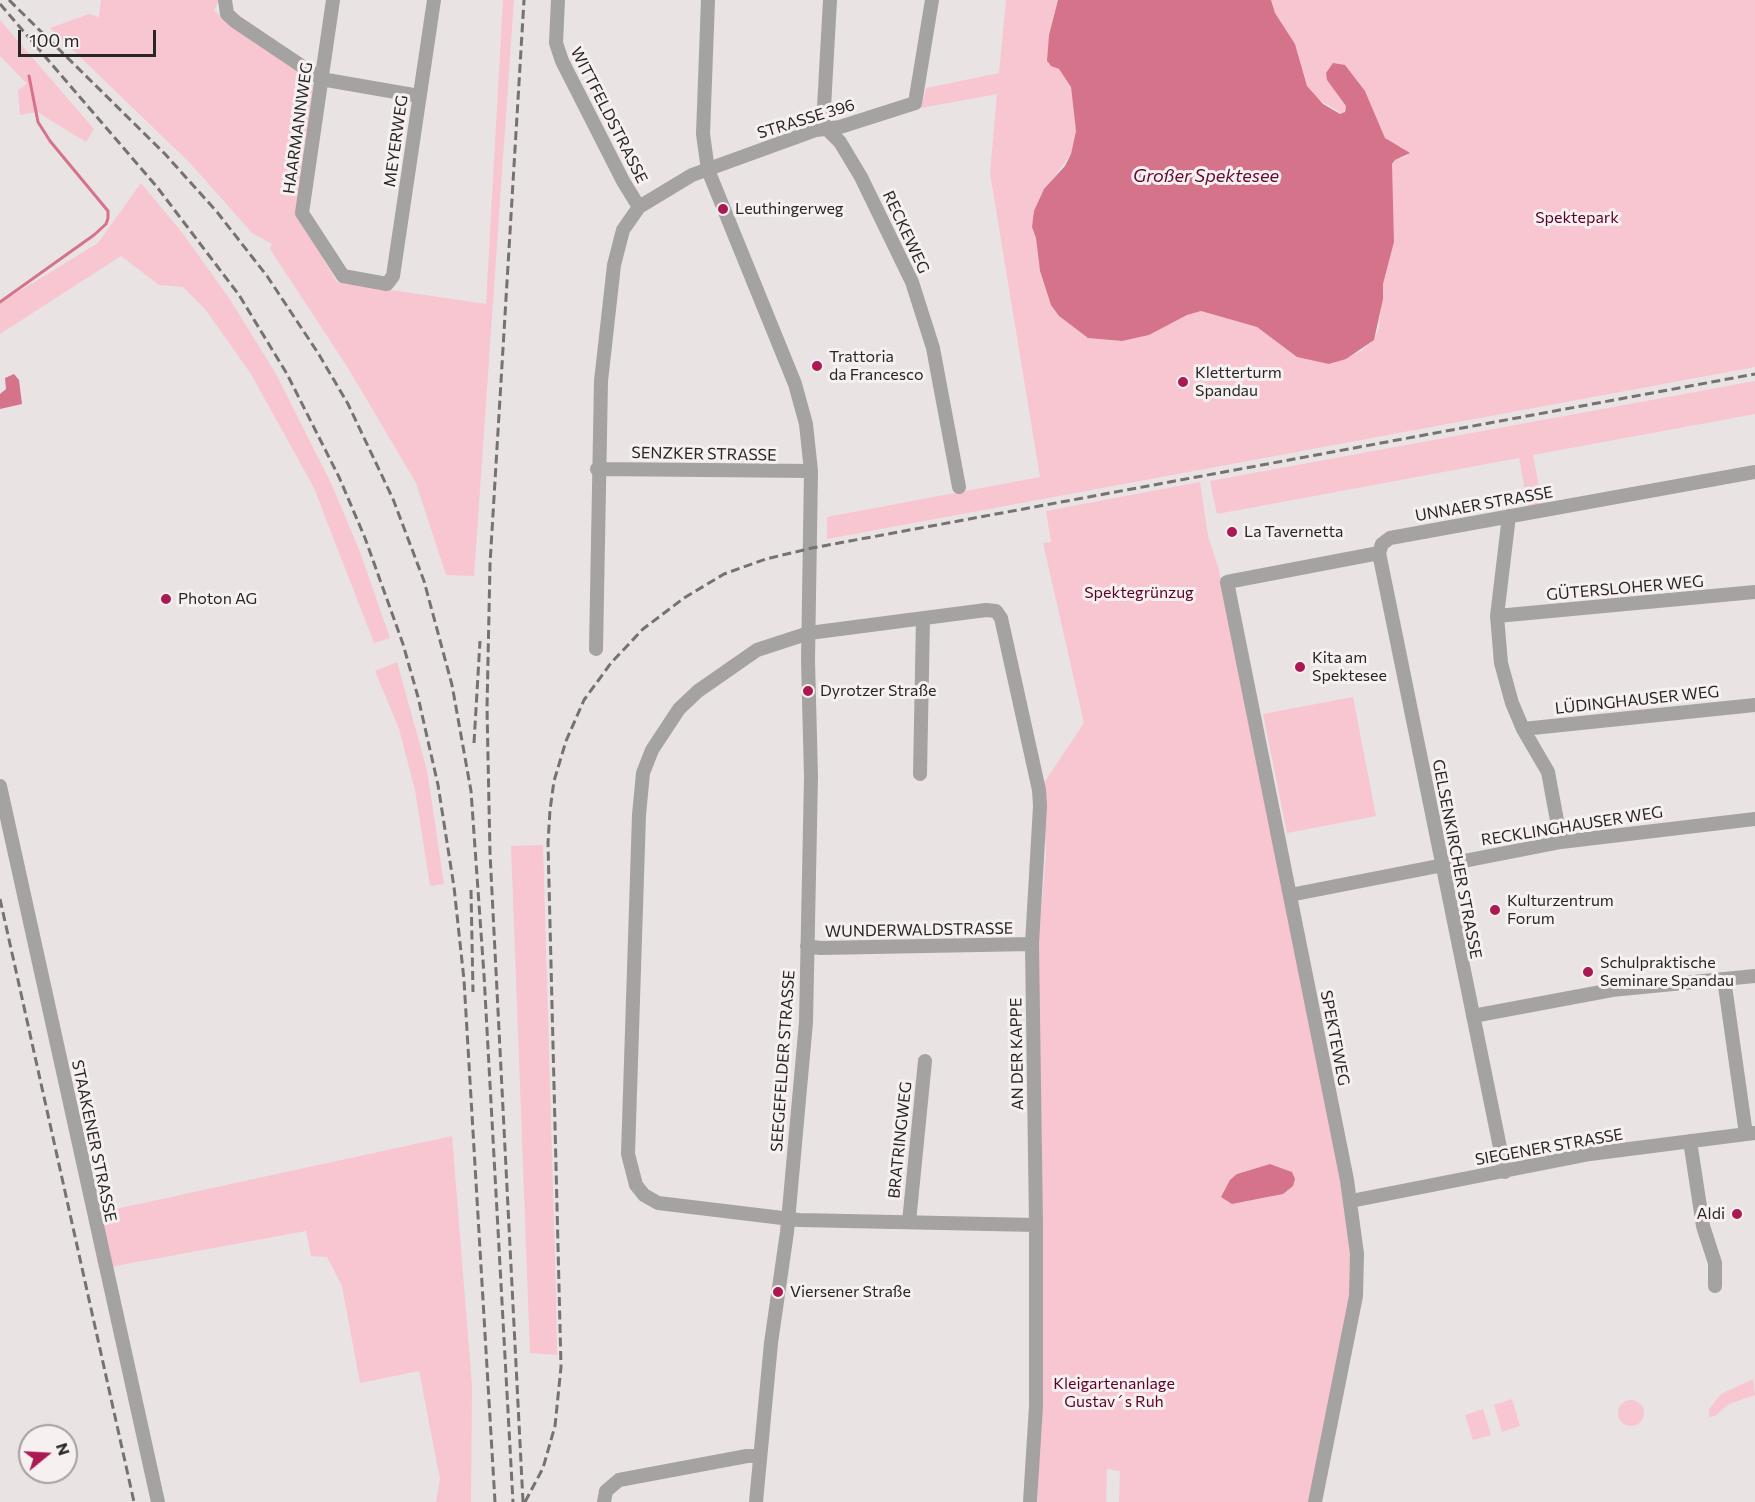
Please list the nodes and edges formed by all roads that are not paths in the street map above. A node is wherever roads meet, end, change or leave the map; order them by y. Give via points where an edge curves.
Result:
1 (225, 0) edge
2 (333, 0) edge
3 (434, 0) edge
4 (558, 0) edge
5 (708, 0) edge
6 (830, 0) edge
7 (932, 0) edge
8 (321, 79) junction
9 (419, 96) junction
10 (825, 128) junction
11 (708, 170) junction
12 (639, 207) junction
13 (387, 284) joint
14 (597, 469) junction
15 (811, 471) junction
16 (1755, 472) edge
17 (959, 487) dead end
18 (1509, 516) junction
19 (1379, 553) junction
20 (1227, 582) joint
21 (1755, 592) edge
22 (1497, 616) junction
23 (923, 619) junction
24 (809, 633) junction
25 (596, 649) dead end
26 (1755, 705) edge
27 (1523, 729) junction
28 (920, 774) dead end
29 (0, 786) edge
30 (1755, 819) edge
31 (1561, 842) junction
32 (1441, 864) junction
33 (1290, 895) junction
34 (1032, 944) junction
35 (807, 946) junction
36 (1755, 976) edge
37 (1724, 979) junction
38 (1473, 1016) junction
39 (925, 1061) dead end
40 (1751, 1133) edge
41 (1690, 1141) junction
42 (1505, 1172) junction
43 (1351, 1201) junction
44 (788, 1217) junction
45 (909, 1222) junction
46 (1036, 1225) junction
47 (1715, 1286) dead end
48 (759, 1456) junction
49 (158, 1502) edge
50 (604, 1502) edge
51 (756, 1502) edge
52 (1030, 1502) edge
53 (1316, 1502) edge

1 - 8 street via 227,14 236,22
2 - 8 street, HAARMANNWEG
3 - 9 street, MEYERWEG
4 - 12 street, WITTFELDSTRASSE via 556,43 562,61
5 - 11 street, SEEGEFELDER STRASSE via 703,134
6 - 10 street
7 - 10 street, STRASSE 396 via 915,103 840,127
8 - 9 street
8 - 13 street, HAARMANNWEG via 302,213 343,276
9 - 13 street, MEYERWEG via 393,276
10 - 11 street, STRASSE 396
10 - 17 street, RECKEWEG via 840,142 861,177 912,282 933,348
11 - 12 street via 692,174
11 - 15 street, SEEGEFELDER STRASSE via 795,384 806,424
12 - 14 street via 623,230 614,265 601,381
14 - 15 street, SENZKER STRASSE
14 - 25 street
15 - 24 street, SEEGEFELDER STRASSE
16 - 18 street, UNNAER STRASSE
18 - 19 street, UNNAER STRASSE via 1390,538
18 - 22 street
19 - 20 street, UNNAER STRASSE
19 - 32 street, GELSENKIRCHER STRASSE
20 - 33 street, SPEKTEWEG
21 - 22 street, GÜTERSLOHER WEG
22 - 27 street via 1501,663
23 - 24 street
23 - 28 street
23 - 34 street, AN DER KAPPE via 986,610 996,611 1001,618 1039,790
24 - 35 street, SEEGEFELDER STRASSE
24 - 44 street via 757,650 679,709 652,750 643,773 639,815 627,1154 636,1185 658,1203
26 - 27 street, LÜDINGHAUSER WEG
27 - 31 street via 1548,772
29 - 49 street, STAAKENER STRASSE
30 - 31 street, RECKLINGHAUSER WEG
31 - 32 street, RECKLINGHAUSER WEG
32 - 33 street, RECKLINGHAUSER WEG
32 - 38 street, GELSENKIRCHER STRASSE
33 - 43 street, SPEKTEWEG
34 - 35 street, WUNDERWALDSTRASSE
34 - 46 street, AN DER KAPPE
35 - 44 street, SEEGEFELDER STRASSE via 806,1022
36 - 37 street
37 - 38 street via 1612,990
37 - 40 street
38 - 42 street, GELSENKIRCHER STRASSE
39 - 45 street, BRATRINGWEG
40 - 41 street, SIEGENER STRASSE
41 - 42 street, SIEGENER STRASSE via 1590,1154
41 - 47 street via 1703,1226 1715,1263
42 - 43 street, SIEGENER STRASSE
43 - 53 street, SPEKTEWEG via 1358,1254 1356,1296
44 - 45 street
44 - 48 street, SEEGEFELDER STRASSE
45 - 46 street
46 - 52 street, AN DER KAPPE via 1036,1406
48 - 50 street via 619,1480 606,1491
48 - 51 street, SEEGEFELDER STRASSE

